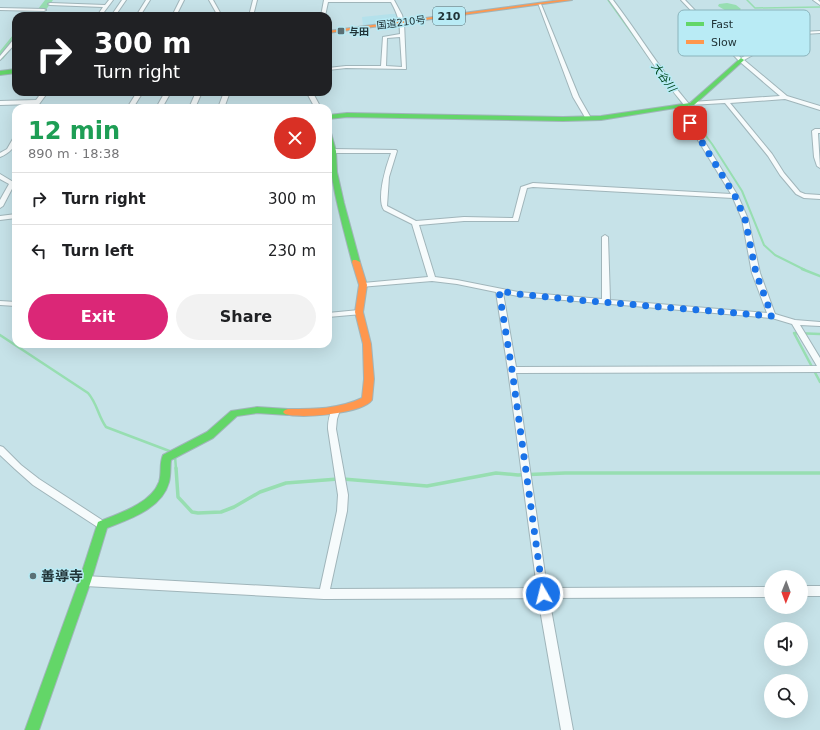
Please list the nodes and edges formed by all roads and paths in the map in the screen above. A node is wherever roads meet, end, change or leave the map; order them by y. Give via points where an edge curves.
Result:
1 (111, 0) edge
2 (124, 0) edge
3 (148, 0) edge
4 (182, 0) edge
5 (211, 0) edge
6 (255, 0) edge
7 (326, 0) edge
8 (570, 0) edge
9 (611, 0) edge
10 (683, 0) edge
11 (815, 0) edge
12 (392, 1) edge
13 (50, 2) edge
14 (539, 4) junction
15 (820, 4) edge
16 (106, 6) junction
17 (0, 10) edge
18 (44, 10) junction
19 (693, 10) edge
20 (42, 12) edge
21 (101, 12) edge
22 (116, 12) edge
23 (140, 12) edge
24 (176, 12) edge
25 (218, 12) edge
26 (252, 12) edge
27 (324, 12) edge
28 (402, 22) junction
29 (332, 31) edge
30 (820, 32) edge
31 (810, 33) edge
32 (403, 35) junction
33 (12, 45) edge
34 (737, 56) edge
35 (748, 56) edge
36 (0, 59) edge
37 (741, 60) junction
38 (383, 68) junction
39 (332, 69) edge
40 (12, 72) edge
41 (0, 73) edge
42 (42, 96) edge
43 (785, 97) junction
44 (726, 101) junction
45 (37, 102) joint
46 (0, 103) edge
47 (686, 105) junction
48 (820, 108) edge
49 (332, 117) edge
50 (588, 118) junction
51 (820, 131) edge
52 (12, 145) edge
53 (332, 147) edge
54 (0, 150) edge
55 (9, 150) junction
56 (12, 150) edge
57 (333, 151) junction
58 (0, 155) edge
59 (332, 161) edge
60 (820, 166) edge
61 (332, 175) edge
62 (0, 176) edge
63 (735, 196) junction
64 (820, 197) edge
65 (0, 206) edge
66 (12, 216) edge
67 (0, 218) edge
68 (415, 223) junction
69 (605, 237) dead end
70 (432, 279) junction
71 (363, 285) junction
72 (499, 291) junction
73 (606, 302) junction
74 (0, 303) edge
75 (12, 304) edge
76 (359, 312) junction
77 (332, 315) edge
78 (772, 316) junction
79 (794, 322) junction
80 (820, 324) edge
81 (820, 365) edge
82 (820, 369) edge
83 (512, 370) junction
84 (336, 410) junction
85 (0, 449) edge
86 (102, 525) junction
87 (85, 581) junction
88 (808, 591) edge
89 (820, 591) edge
90 (764, 592) edge
91 (324, 594) junction
92 (543, 594) junction
93 (32, 730) edge
94 (567, 730) edge

1 - 16 street
2 - 22 street
3 - 23 street
4 - 24 street
5 - 25 street
6 - 26 street
7 - 12 street
7 - 27 street
8 - 14 main road, 国道210号 / 210
9 - 47 street
10 - 19 street
11 - 15 street
12 - 28 street
13 - 16 street
13 - 18 street
14 - 28 main road, 国道210号 / 210
14 - 50 street via 576,97
16 - 21 street
17 - 18 street
18 - 20 street
28 - 29 main road, 国道210号 / 210
28 - 32 street
30 - 31 street
32 - 38 street via 385,37
32 - 38 street via 404,68
33 - 36 street
34 - 37 street
35 - 37 street
37 - 43 street
37 - 47 main road via 708,91
38 - 39 street
40 - 41 main road
42 - 45 street
43 - 44 street
43 - 48 street
44 - 47 street
44 - 64 street via 798,193
45 - 46 street
47 - 50 main road via 612,117
47 - 63 street via 682,110
49 - 50 main road
51 - 60 street via 815,131 816,157
52 - 55 street
53 - 57 main road
54 - 55 street
55 - 56 street
55 - 58 street
57 - 59 main road
57 - 68 street via 394,151 386,177 384,206
61 - 71 main road
62 - 65 street via 12,183
63 - 68 street via 533,185 524,187 516,220 464,219
63 - 78 street via 745,219 756,273
66 - 67 street
68 - 70 street
69 - 73 street
70 - 71 street
70 - 72 street
71 - 76 main road
72 - 73 street
72 - 83 street
73 - 78 street
74 - 75 street
76 - 77 street
76 - 84 main road via 368,344 367,400 354,407
78 - 79 street
79 - 80 street
79 - 81 street
82 - 83 street
83 - 92 street
84 - 86 main road via 315,413 258,410 234,413 210,435 167,458 162,487 147,504
84 - 91 street via 332,429 343,495 342,511
85 - 86 street via 36,482
86 - 87 main road
87 - 91 street
87 - 93 main road
88 - 89 street
90 - 92 street
91 - 92 street
92 - 94 street

